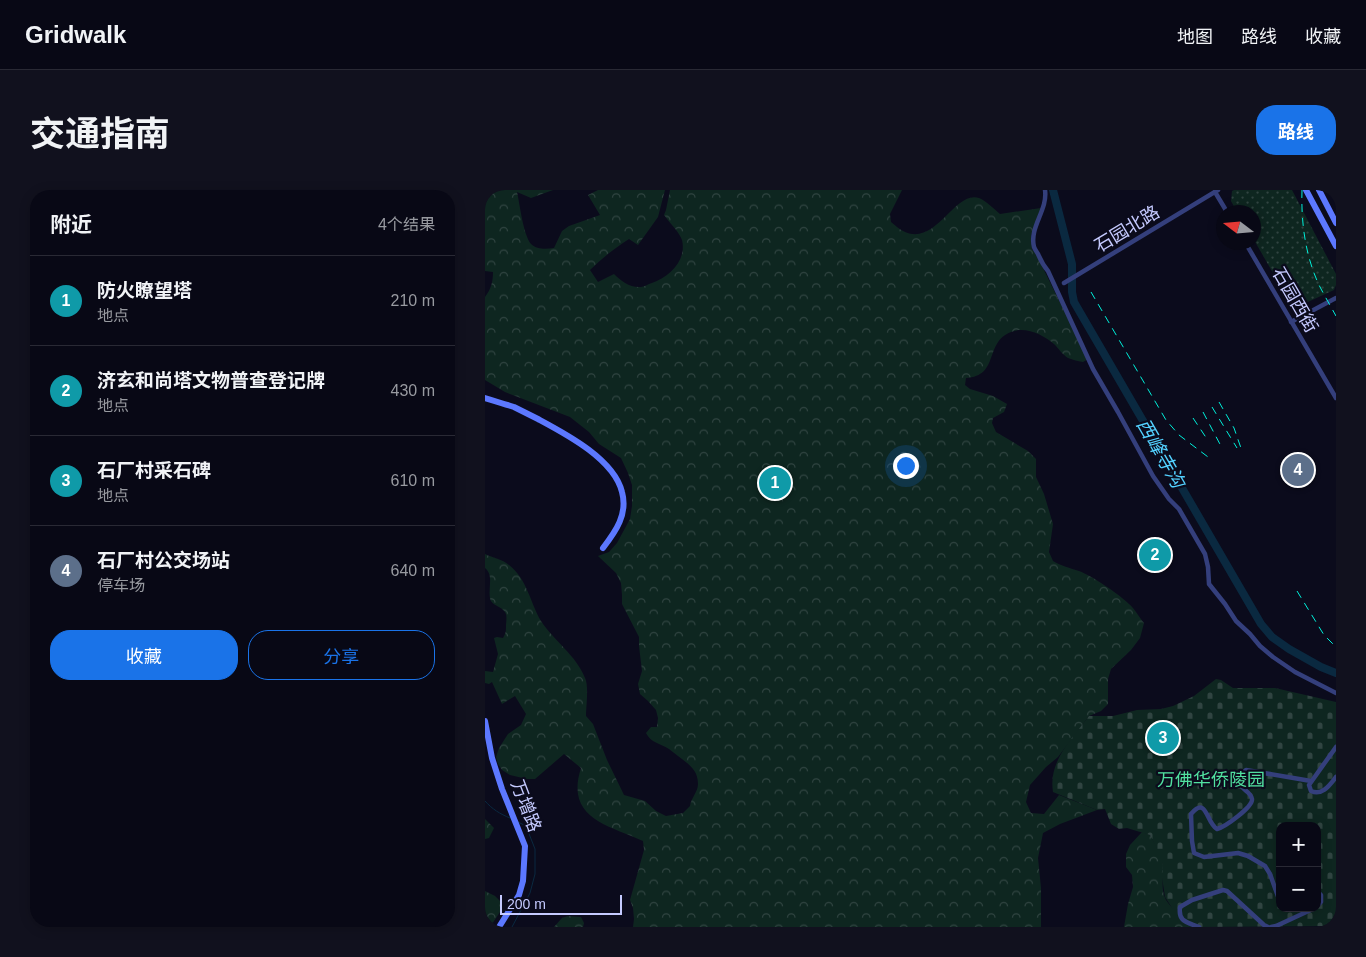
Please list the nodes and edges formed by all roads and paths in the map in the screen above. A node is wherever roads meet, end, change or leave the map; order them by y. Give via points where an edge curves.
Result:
1 (1045, 190) edge
2 (1306, 190) edge
3 (1319, 190) edge
4 (1216, 191) edge
5 (1223, 205) edge
6 (1336, 223) edge
7 (1336, 246) edge
8 (1250, 250) edge
9 (1064, 283) dead end
10 (1336, 298) edge
11 (1291, 322) junction
12 (485, 398) edge
13 (1336, 398) edge
14 (603, 548) dead end
15 (1336, 693) edge
16 (485, 721) edge
17 (1336, 747) edge
18 (1336, 777) edge
19 (1311, 781) junction
20 (1276, 891) edge
21 (1305, 912) edge
22 (499, 927) edge
23 (1199, 927) edge
24 (1270, 927) edge

1 - 15 street via 1034,246 1093,368 1153,476 1179,508 1205,554 1209,584 1235,621 1260,646 1295,672
2 - 7 street
3 - 6 street
4 - 5 street
4 - 9 street, 石园北路
8 - 11 street, 石园西街
10 - 11 street
11 - 13 street, 石园西街
12 - 14 street via 515,408 548,425 594,453 607,466 622,492 623,507 621,520
16 - 22 street, 万增路 via 492,758 525,846 519,895
17 - 19 street
18 - 19 street via 1328,788 1317,793 1311,792
19 - 20 street via 1246,770 1238,780 1252,800 1224,827 1213,827 1203,808 1196,808 1191,814 1194,853 1204,857 1238,853 1248,856 1265,866
21 - 24 street
23 - 24 street via 1181,919 1180,907 1223,890

